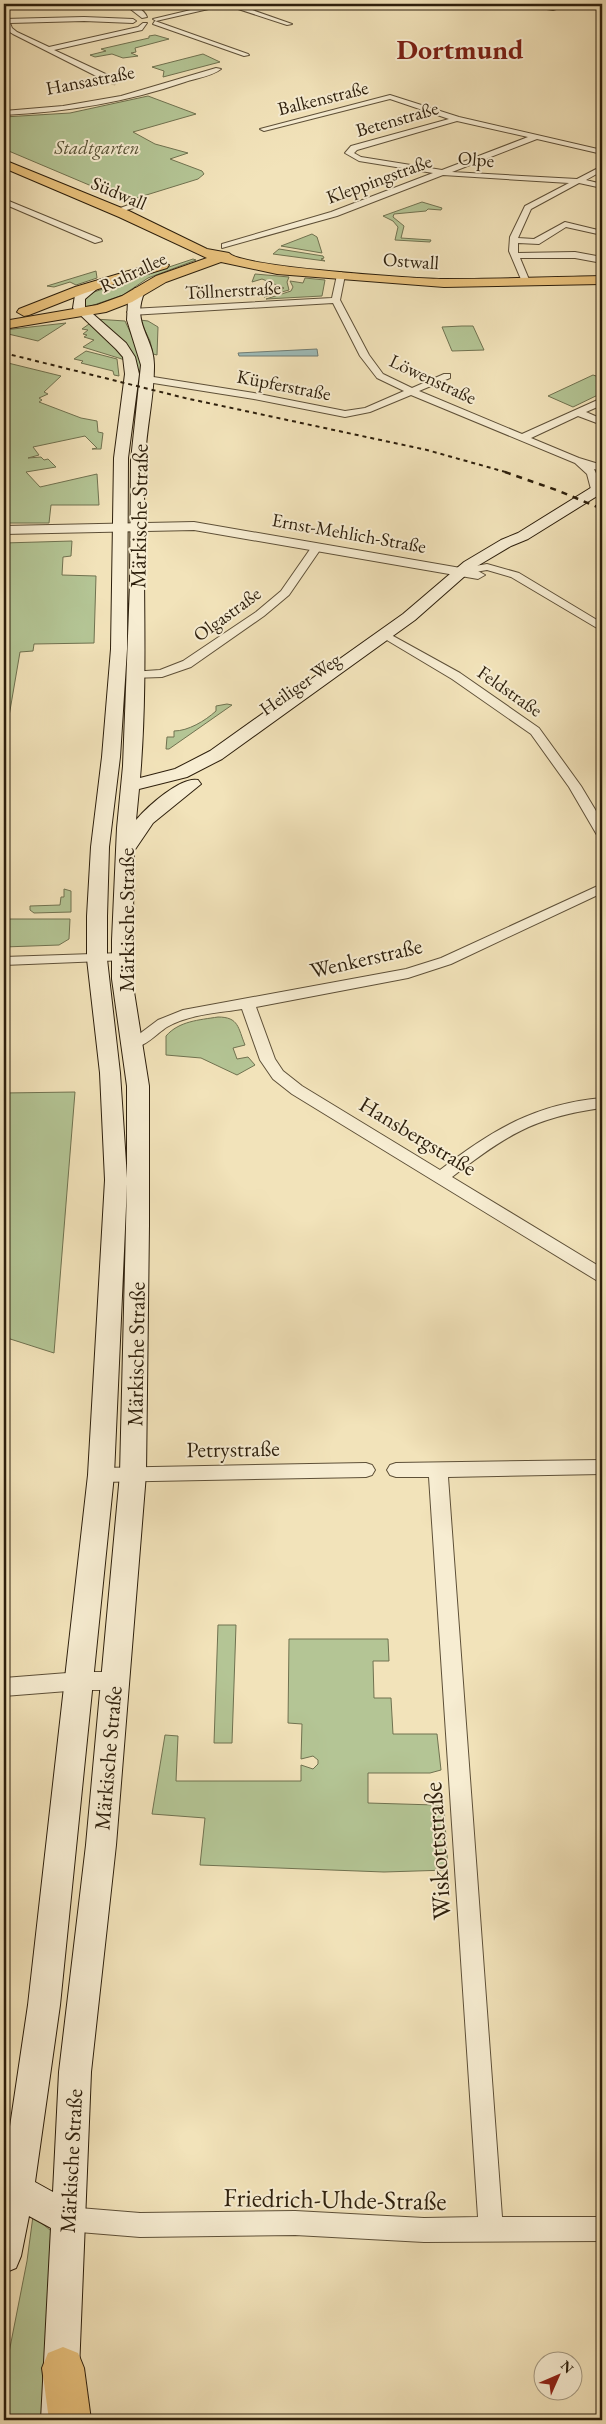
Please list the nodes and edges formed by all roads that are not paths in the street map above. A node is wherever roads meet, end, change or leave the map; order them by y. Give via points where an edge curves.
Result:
1 (127, 4) edge
2 (224, 4) edge
3 (229, 4) edge
4 (518, 4) edge
5 (569, 4) edge
6 (585, 4) edge
7 (602, 6) edge
8 (5, 21) edge
9 (145, 21) junction
10 (155, 21) junction
11 (289, 24) dead end
12 (48, 49) junction
13 (246, 55) dead end
14 (218, 69) dead end
15 (109, 79) tunnel mouth
16 (134, 91) junction
17 (4, 108) edge
18 (4, 113) edge
19 (457, 120) junction
20 (264, 129) dead end
21 (536, 136) junction
22 (602, 152) edge
23 (349, 154) joint
24 (5, 164) edge
25 (602, 168) edge
26 (444, 173) junction
27 (579, 181) junction
28 (602, 186) edge
29 (4, 201) edge
30 (125, 208) junction
31 (317, 219) junction
32 (602, 233) edge
33 (169, 236) junction
34 (513, 240) junction
35 (98, 241) dead end
36 (244, 250) junction
37 (600, 250) dead end
38 (202, 252) junction
39 (222, 252) junction
40 (515, 256) junction
41 (168, 258) junction
42 (598, 264) edge
43 (341, 275) junction
44 (525, 279) junction
45 (602, 280) edge
46 (92, 288) junction
47 (139, 291) junction
48 (336, 300) junction
49 (131, 312) junction
50 (83, 313) junction
51 (4, 319) edge
52 (4, 325) edge
53 (447, 376) dead end
54 (147, 379) junction
55 (411, 392) junction
56 (602, 401) edge
57 (578, 412) junction
58 (602, 422) edge
59 (523, 438) junction
60 (575, 460) junction
61 (602, 468) edge
62 (599, 489) edge
63 (4, 530) edge
64 (130, 530) junction
65 (523, 536) junction
66 (4, 537) edge
67 (317, 547) junction
68 (476, 571) junction
69 (602, 628) edge
70 (384, 634) junction
71 (400, 642) junction
72 (135, 675) junction
73 (192, 784) junction
74 (107, 786) junction
75 (130, 786) junction
76 (602, 832) edge
77 (127, 848) junction
78 (602, 888) edge
79 (122, 957) junction
80 (97, 959) junction
81 (4, 961) edge
82 (248, 1004) junction
83 (133, 1044) junction
84 (602, 1103) edge
85 (442, 1177) junction
86 (602, 1276) edge
87 (602, 1467) edge
88 (438, 1469) junction
89 (366, 1470) dead end
90 (396, 1470) dead end
91 (133, 1474) junction
92 (101, 1475) junction
93 (80, 1680) junction
94 (115, 1681) junction
95 (4, 1687) edge
96 (17, 2190) junction
97 (68, 2218) junction
98 (602, 2229) edge
99 (491, 2230) junction
100 (4, 2256) edge
101 (63, 2368) junction
102 (59, 2420) edge
103 (70, 2420) edge

1 - 9 street via 143,14
2 - 10 street
3 - 11 street
4 - 5 street via 553,8
6 - 7 street
8 - 9 street via 84,18
8 - 12 street via 9,29
9 - 10 street
9 - 12 street via 140,29
10 - 13 street
12 - 15 street
14 - 16 street, Hansastraße
16 - 17 street, Hansastraße via 71,103
16 - 18 street, Hansastraße via 74,107
19 - 20 street, Balkenstraße via 390,97
19 - 21 street
19 - 23 street, Betenstraße via 354,148
21 - 22 street
21 - 26 street, Kleppingstraße
23 - 26 street, Olpe via 360,159
24 - 30 main road, Südwall
25 - 27 street
26 - 27 street, Olpe
26 - 31 street, Kleppingstraße
27 - 28 street, Olpe
27 - 34 street via 528,208
29 - 35 street
30 - 33 main road, Südwall
30 - 39 main road, Südwall
31 - 36 street, Kleppingstraße via 276,240
31 - 39 street, Kleppingstraße
32 - 34 street via 565,224 536,242
33 - 38 main road, Südwall
33 - 41 main road
34 - 40 street
36 - 39 main road, Ruhrallee
36 - 44 main road, Ostwall via 292,262 360,270 441,277
37 - 42 street
38 - 39 main road, Südwall
38 - 41 main road, Ruhrallee
39 - 43 main road, Ostwall via 260,268
39 - 47 main road, Ruhrallee
40 - 42 street via 575,255
40 - 44 street
41 - 46 main road, Ruhrallee
42 - 44 main road, Ostwall
43 - 44 main road, Ostwall via 444,283
43 - 48 street
44 - 45 main road, Ostwall
46 - 50 main road via 79,298 78,305
46 - 51 main road, Ruhrallee
47 - 49 main road
47 - 50 main road, Ruhrallee via 112,305
48 - 49 street, Töllnerstraße
48 - 55 street, Löwenstraße via 374,370
49 - 54 main road, Märkische Straße via 147,352
50 - 52 main road, Ruhrallee
50 - 64 main road, Märkische Straße via 121,346 131,364 122,458
53 - 55 street, Küpferstraße
54 - 55 street, Küpferstraße via 345,414 367,410
54 - 64 main road, Märkische Straße
55 - 59 street, Löwenstraße
56 - 57 street
57 - 58 street
57 - 59 street
59 - 60 street, Löwenstraße
60 - 61 street, Löwenstraße
60 - 62 street, Löwenstraße via 587,466
62 - 65 main road, Heiliger Weg
63 - 64 street
64 - 66 street
64 - 67 street, Ernst-Mehlich-Straße via 213,528
64 - 72 main road, Märkische Straße
64 - 74 main road, Märkische Straße
65 - 68 main road, Heiliger Weg via 516,546
65 - 68 main road, Heiliger Weg via 506,543
67 - 68 street, Ernst-Mehlich-Straße
67 - 72 street, Olgastraße via 285,593 260,614 188,664 162,673
68 - 69 street via 550,597
68 - 70 main road, Heiliger Weg
68 - 71 main road, Heiliger Weg
70 - 71 street, Feldstraße
70 - 75 main road, Heiliger Weg via 216,755 181,773
71 - 73 main road, Heiliger Weg
71 - 76 street, Feldstraße via 535,731 575,786
72 - 75 main road, Märkische Straße
73 - 75 main road, Heiliger Weg via 159,792
73 - 77 main road via 158,808 136,830
74 - 75 main road, Heiliger Weg
74 - 80 main road, Märkische Straße via 100,847
75 - 77 main road, Märkische Straße
77 - 79 main road, Märkische Straße
78 - 82 street, Wenkerstraße via 475,948 408,973
79 - 80 street
79 - 83 main road, Märkische Straße via 122,984
80 - 81 street
80 - 92 main road, Märkische Straße via 110,1073 116,1180
82 - 83 street, Wenkerstraße via 188,1013 163,1023
82 - 85 street, Hansbergstraße via 268,1060 278,1075 297,1090
83 - 91 main road, Märkische Straße via 138,1086 138,1225
84 - 85 street via 568,1106 513,1125
85 - 86 street, Hansbergstraße
87 - 88 street
88 - 90 street
88 - 99 street, Wiskottstraße
89 - 91 street, Petrystraße
91 - 92 street, Petrystraße
91 - 94 main road, Märkische Straße
92 - 93 main road, Märkische Straße
93 - 94 street
93 - 95 street
93 - 96 main road, Märkische Straße via 44,2005
94 - 97 main road, Märkische Straße via 101,1846 75,2072
96 - 97 main road
96 - 100 main road, Märkische Straße
97 - 99 street, Friedrich-Uhde-Straße via 140,2225 295,2223
97 - 101 main road, Märkische Straße
98 - 99 street, Friedrich-Uhde-Straße
101 - 102 main road, Märkische Straße
101 - 103 main road

